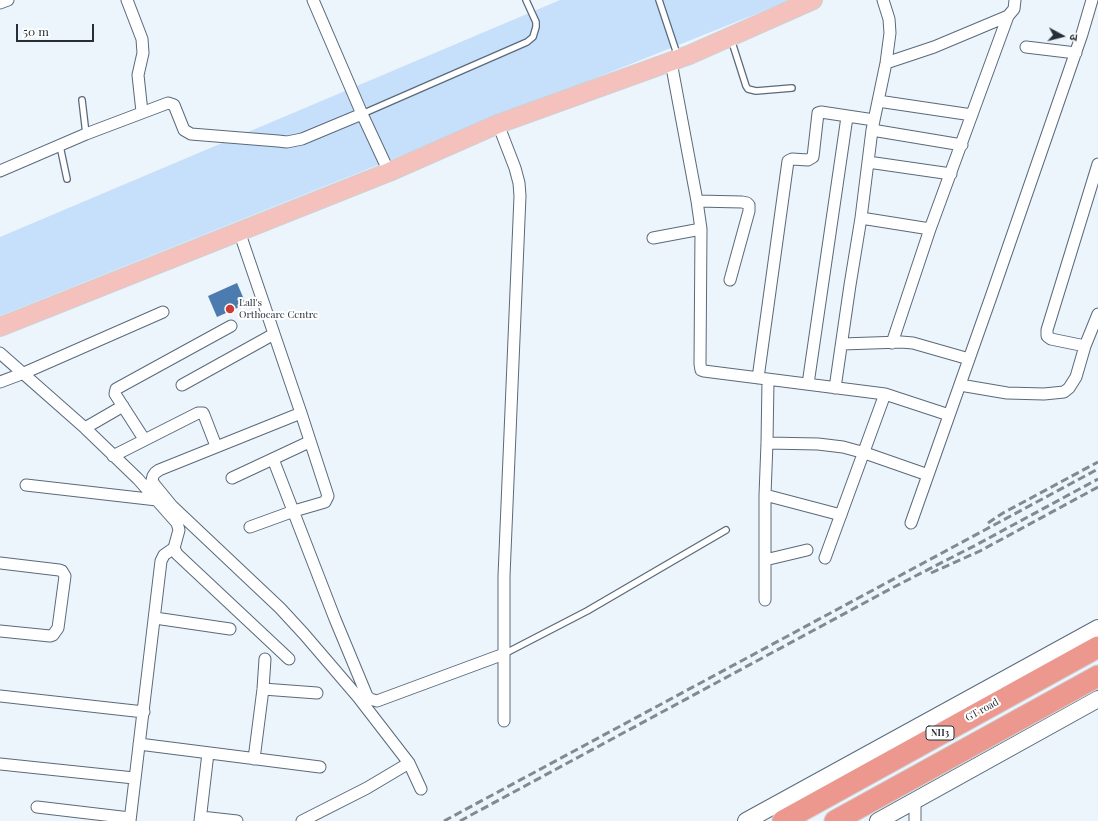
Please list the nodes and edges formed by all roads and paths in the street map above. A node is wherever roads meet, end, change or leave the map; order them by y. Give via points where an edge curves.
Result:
1 (8, 0) edge
2 (127, 0) edge
3 (313, 0) edge
4 (526, 0) edge
5 (659, 0) edge
6 (813, 0) edge
7 (883, 0) edge
8 (1015, 0) edge
9 (1092, 0) edge
10 (0, 3) edge
11 (1008, 16) junction
12 (730, 37) junction
13 (1026, 47) dead end
14 (1076, 53) junction
15 (675, 61) junction
16 (886, 63) junction
17 (792, 88) dead end
18 (82, 100) dead end
19 (878, 101) junction
20 (142, 112) junction
21 (362, 114) junction
22 (972, 115) junction
23 (847, 117) junction
24 (498, 124) junction
25 (873, 125) junction
26 (86, 134) junction
27 (962, 145) junction
28 (60, 146) junction
29 (868, 162) junction
30 (1098, 164) edge
31 (0, 171) edge
32 (389, 172) junction
33 (951, 174) junction
34 (67, 179) dead end
35 (697, 201) junction
36 (861, 218) junction
37 (701, 229) junction
38 (930, 229) junction
39 (239, 231) junction
40 (653, 238) dead end
41 (730, 280) dead end
42 (163, 312) dead end
43 (1098, 314) edge
44 (231, 326) dead end
45 (0, 327) edge
46 (1095, 330) edge
47 (274, 334) junction
48 (892, 343) junction
49 (842, 344) junction
50 (1085, 346) junction
51 (0, 353) edge
52 (969, 359) junction
53 (24, 373) junction
54 (763, 379) junction
55 (0, 382) edge
56 (808, 384) junction
57 (182, 385) dead end
58 (960, 385) junction
59 (836, 388) junction
60 (886, 394) junction
61 (123, 406) junction
62 (301, 413) junction
63 (949, 415) junction
64 (85, 428) junction
65 (144, 439) junction
66 (309, 442) junction
67 (768, 443) junction
68 (216, 446) junction
69 (864, 453) junction
70 (113, 456) junction
71 (274, 458) junction
72 (928, 475) junction
73 (232, 478) dead end
74 (26, 484) dead end
75 (765, 495) junction
76 (157, 500) junction
77 (294, 511) junction
78 (841, 515) junction
79 (910, 524) dead end
80 (250, 527) dead end
81 (726, 530) dead end
82 (174, 548) junction
83 (808, 550) dead end
84 (825, 558) dead end
85 (765, 560) junction
86 (0, 563) edge
87 (765, 600) dead end
88 (155, 618) junction
89 (1098, 628) edge
90 (230, 629) dead end
91 (0, 631) edge
92 (1098, 647) edge
93 (504, 654) junction
94 (265, 659) dead end
95 (289, 659) dead end
96 (1098, 676) edge
97 (263, 689) junction
98 (316, 693) dead end
99 (0, 696) edge
100 (1098, 699) edge
101 (144, 712) junction
102 (504, 721) dead end
103 (139, 744) junction
104 (208, 753) junction
105 (254, 759) junction
106 (409, 763) junction
107 (0, 764) edge
108 (320, 767) dead end
109 (134, 778) junction
110 (421, 788) dead end
111 (915, 800) junction
112 (36, 807) dead end
113 (130, 819) edge
114 (201, 819) edge
115 (237, 821) edge
116 (302, 821) edge
117 (746, 821) edge
118 (783, 821) edge
119 (835, 821) edge
120 (878, 821) edge
121 (915, 821) edge

1 - 10 street
2 - 20 street via 142,39 143,53 138,79
3 - 21 street
4 - 21 lane via 536,22 532,37 527,42
5 - 15 lane
6 - 12 main road
7 - 16 street via 890,27
8 - 11 street via 1014,9
9 - 14 street
11 - 16 street via 934,47
11 - 22 street
12 - 15 main road
12 - 17 lane via 748,89 756,91
13 - 14 street
14 - 52 street
15 - 24 main road
15 - 35 street
16 - 19 street
18 - 26 lane
19 - 22 street
19 - 25 street
20 - 21 street via 163,104 171,104 176,108 184,130 191,134 286,142 302,139
20 - 26 street
21 - 32 street
22 - 27 street
23 - 25 street
23 - 54 street via 818,113 813,158 788,161
23 - 56 street
24 - 32 main road
24 - 93 street via 515,168 520,196 504,576
25 - 27 street
25 - 29 street
26 - 28 street
27 - 33 street
28 - 31 street
28 - 34 lane
29 - 33 street
29 - 36 street
30 - 50 street via 1047,330 1047,336 1051,339
32 - 39 main road
33 - 38 street
35 - 37 street
35 - 41 street via 742,202 749,205
36 - 38 street
36 - 49 street
37 - 40 street
37 - 54 street via 700,367 704,371
38 - 48 street
39 - 45 main road
39 - 47 street
42 - 53 street
43 - 46 street
44 - 61 street via 118,387 115,394
46 - 50 street
47 - 57 street
47 - 62 street
48 - 49 street
48 - 52 street via 913,343
49 - 59 street
50 - 58 street via 1076,377 1064,392 1013,393
51 - 53 street
52 - 58 street
53 - 55 street
53 - 64 street
54 - 56 street
54 - 67 street
56 - 59 street
58 - 63 street
59 - 60 street
60 - 63 street
60 - 69 street
61 - 64 street
61 - 65 street
62 - 66 street
62 - 68 street
63 - 72 street
64 - 70 street
65 - 68 street via 201,413
65 - 70 street
66 - 71 street
66 - 77 street via 327,498 325,502
67 - 69 street via 830,444
67 - 75 street
68 - 106 street via 159,470 152,480 154,484 172,506 304,634 358,697
69 - 72 street
69 - 78 street
70 - 76 street
71 - 73 street
71 - 77 street
72 - 79 street
74 - 76 street
75 - 78 street
75 - 85 street
76 - 82 street via 175,519 178,526
77 - 80 street
77 - 93 street via 335,618 370,699 377,701
78 - 84 street
81 - 93 lane via 587,611
82 - 88 street via 162,558
82 - 95 street via 181,558
83 - 85 street
85 - 87 street
86 - 91 street via 59,570 65,576 58,628 53,635
88 - 90 street
88 - 101 street
89 - 117 main road
92 - 118 highway, GT road / NH3
93 - 102 street
94 - 97 street
96 - 119 highway, NH3
97 - 98 street
97 - 105 street
99 - 101 street
100 - 111 main road
101 - 103 street
103 - 104 street
103 - 109 street
104 - 105 street
104 - 114 street
105 - 108 street
106 - 110 street
106 - 116 street
107 - 109 street
109 - 113 street
111 - 120 main road
111 - 121 street
112 - 113 street
114 - 115 street

